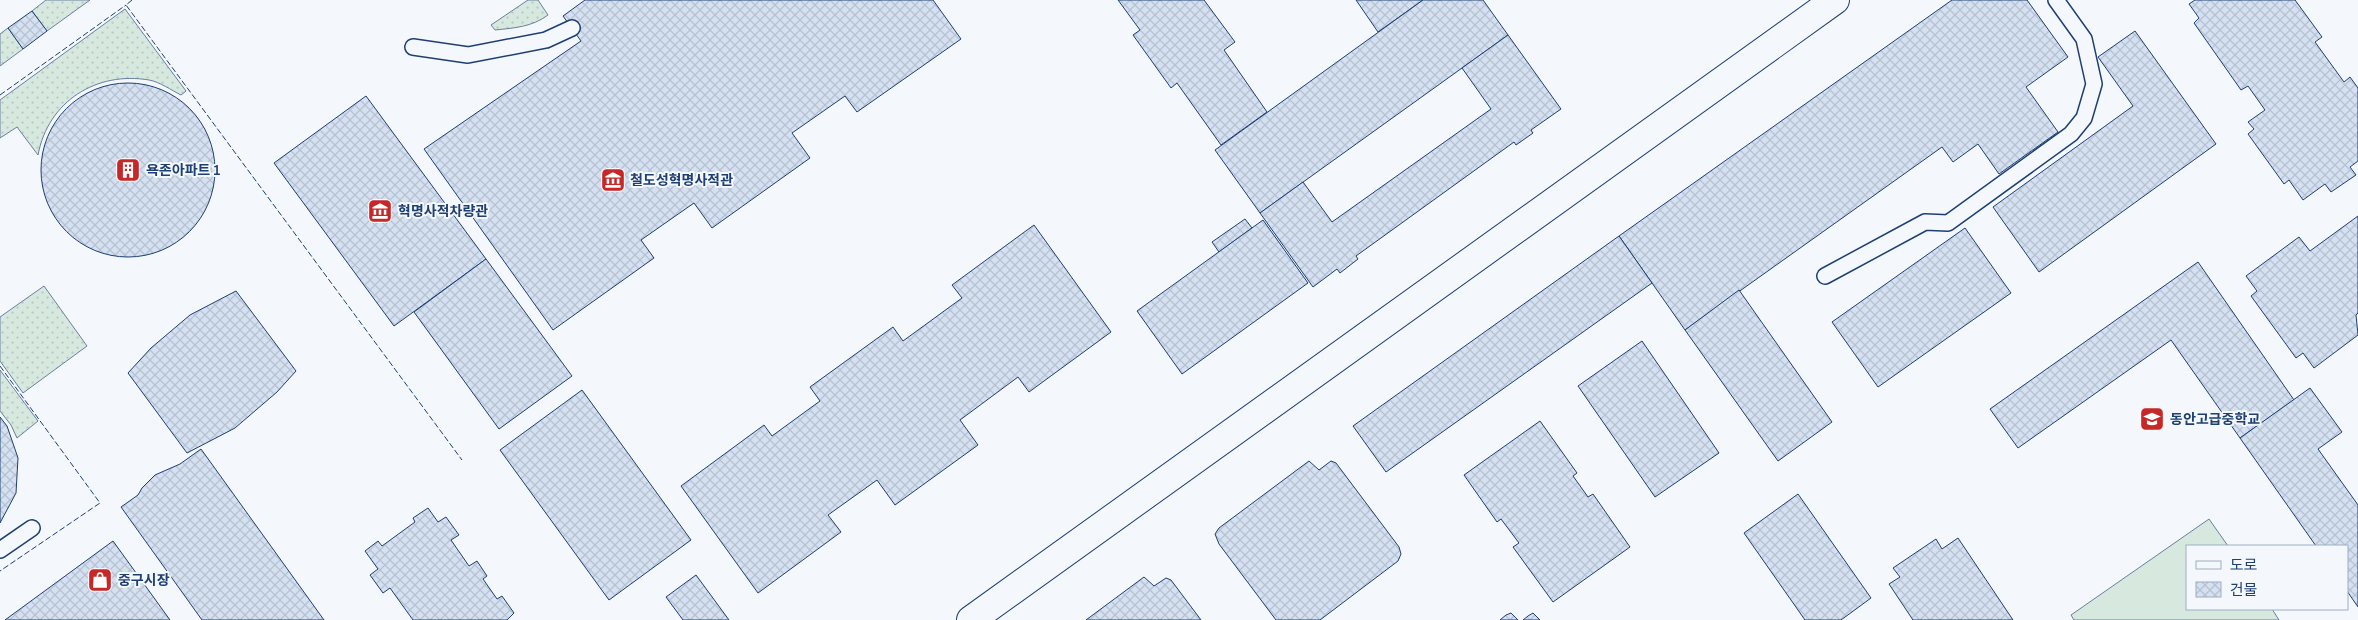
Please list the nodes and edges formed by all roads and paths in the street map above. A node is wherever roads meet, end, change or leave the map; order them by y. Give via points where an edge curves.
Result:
1 (1835, 0) edge
2 (2056, 0) edge
3 (572, 28) dead end
4 (413, 47) dead end
5 (1824, 276) dead end
6 (32, 528) dead end
7 (0, 550) edge
8 (971, 620) edge

1 - 8 street
2 - 5 lane via 2084,39 2094,84 2084,118 2071,134 1948,223 1925,222
3 - 4 lane via 546,40 468,55
6 - 7 lane

